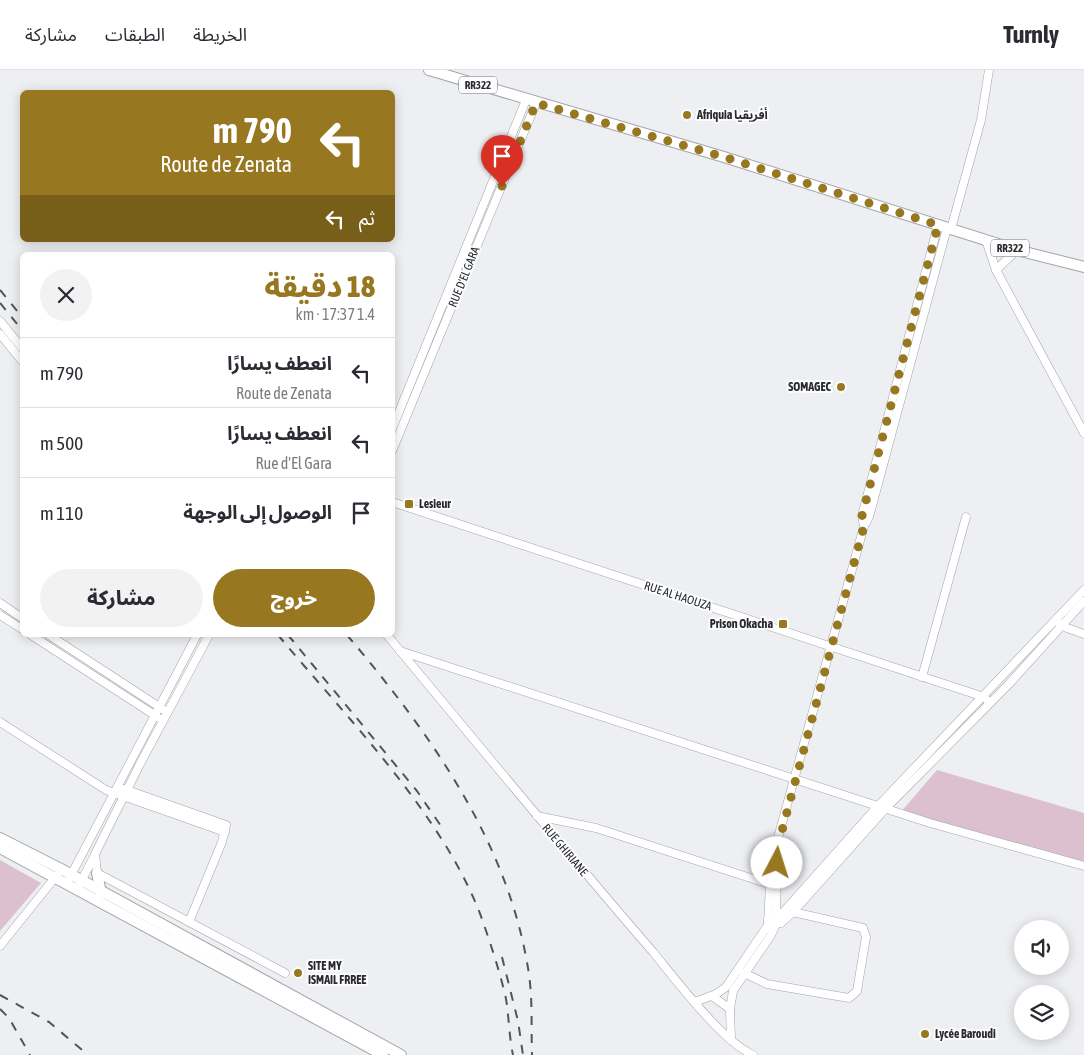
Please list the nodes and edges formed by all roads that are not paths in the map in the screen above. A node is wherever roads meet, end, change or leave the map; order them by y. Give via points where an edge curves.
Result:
1 (429, 70) edge
2 (989, 70) edge
3 (531, 101) junction
4 (474, 226) junction
5 (947, 228) junction
6 (483, 229) junction
7 (986, 240) junction
8 (1017, 250) junction
9 (1084, 267) edge
10 (996, 270) junction
11 (0, 321) edge
12 (0, 334) edge
13 (20, 346) edge
14 (20, 359) edge
15 (395, 422) edge
16 (1084, 433) edge
17 (395, 444) edge
18 (395, 503) edge
19 (966, 517) dead end
20 (1084, 590) edge
21 (1084, 601) edge
22 (0, 603) edge
23 (0, 615) edge
24 (20, 617) edge
25 (1059, 623) junction
26 (20, 628) edge
27 (1084, 634) edge
28 (34, 637) edge
29 (51, 637) edge
30 (196, 637) edge
31 (208, 637) edge
32 (389, 637) edge
33 (832, 648) junction
34 (400, 651) junction
35 (922, 677) junction
36 (984, 697) junction
37 (990, 703) junction
38 (160, 707) junction
39 (168, 713) junction
40 (155, 716) junction
41 (163, 721) junction
42 (0, 722) edge
43 (143, 739) junction
44 (151, 743) junction
45 (794, 779) junction
46 (114, 790) junction
47 (125, 793) junction
48 (878, 806) junction
49 (886, 808) junction
50 (537, 816) junction
51 (0, 838) edge
52 (0, 848) edge
53 (776, 853) junction
54 (95, 854) junction
55 (1084, 866) edge
56 (58, 873) junction
57 (97, 873) junction
58 (69, 879) junction
59 (769, 884) junction
60 (79, 885) junction
61 (102, 893) junction
62 (793, 912) junction
63 (188, 922) junction
64 (772, 922) junction
65 (0, 946) edge
66 (285, 973) dead end
67 (744, 973) junction
68 (712, 996) junction
69 (695, 1002) junction
70 (730, 1010) junction
71 (731, 1040) junction
72 (383, 1055) edge
73 (401, 1055) edge
74 (753, 1055) edge

1 - 3 main road, RR322
2 - 5 street via 982,113 960,194
3 - 4 street, RUE D'EL GARA
3 - 5 main road, RR322 via 724,157
3 - 6 street, RUE D'EL GARA
4 - 6 street
4 - 15 street, RUE D'EL GARA
5 - 7 main road, RR322
5 - 33 street
6 - 17 street, RUE D'EL GARA
7 - 8 main road, RR322
7 - 10 street
8 - 9 main road, RR322
8 - 10 street
10 - 16 street
11 - 13 street
12 - 14 street
18 - 33 street, RUE AL HAOUZA
19 - 35 street
20 - 25 street
21 - 25 street
22 - 24 street
23 - 26 street
25 - 27 street
25 - 36 street
25 - 37 street
28 - 40 street
29 - 38 street
30 - 38 street
31 - 39 street
32 - 34 street, RUE GHIRIANE
33 - 35 street, RUE AL HAOUZA
33 - 45 street
34 - 45 street
34 - 50 street, RUE GHIRIANE
35 - 36 street, RUE AL HAOUZA
36 - 37 street, RUE AL HAOUZA
36 - 48 street
37 - 49 street
38 - 39 street
38 - 40 street
39 - 41 street
40 - 41 street
40 - 43 street
41 - 44 street
42 - 46 street
43 - 44 street
43 - 46 street
44 - 47 street
45 - 48 street
45 - 53 street
46 - 47 street
46 - 58 street
47 - 54 street
47 - 63 street via 225,832
48 - 49 street
48 - 64 street
49 - 55 street
49 - 62 street
50 - 59 street via 596,828
50 - 69 street, RUE GHIRIANE
51 - 56 main road
52 - 56 main road
53 - 59 street via 771,863
53 - 64 street
54 - 57 street
54 - 60 street
56 - 58 main road
56 - 65 street
57 - 61 main road
57 - 63 street
58 - 60 main road
59 - 64 street
60 - 61 main road
60 - 72 main road
61 - 73 main road
62 - 64 street via 782,922
62 - 67 street via 866,930 856,992 849,998 767,984
63 - 66 street
64 - 67 street via 771,935
64 - 68 street via 726,987
67 - 70 street via 733,991
68 - 69 street
68 - 70 street
69 - 71 street, RUE GHIRIANE
70 - 71 street
71 - 74 street, RUE GHIRIANE

